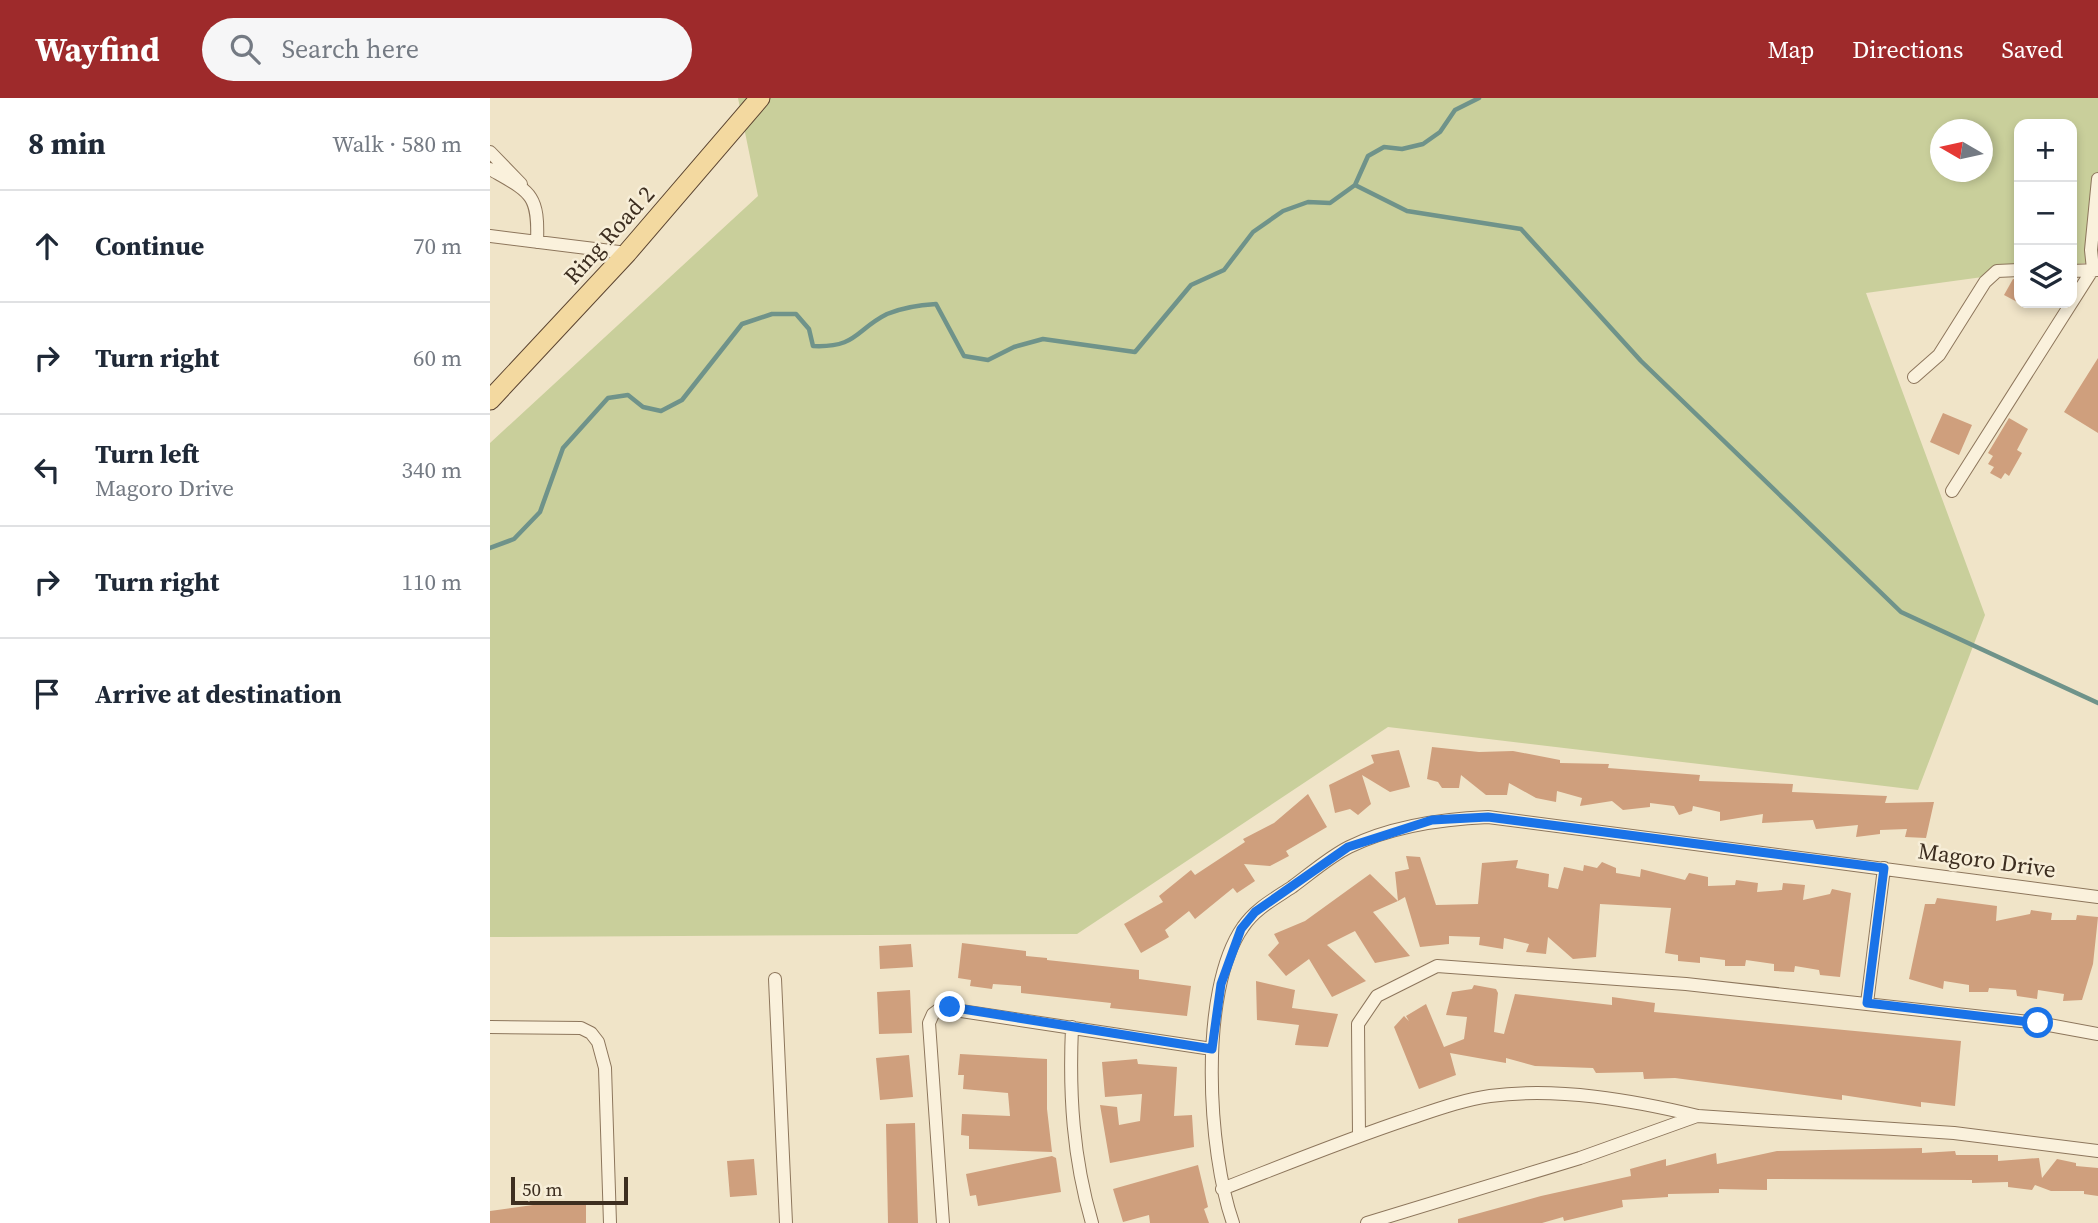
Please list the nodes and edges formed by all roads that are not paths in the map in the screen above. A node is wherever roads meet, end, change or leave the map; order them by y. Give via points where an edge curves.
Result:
1 (760, 98) edge
2 (490, 152) edge
3 (490, 169) edge
4 (2098, 178) edge
5 (528, 192) junction
6 (490, 236) edge
7 (537, 242) junction
8 (628, 253) junction
9 (2095, 269) edge
10 (2014, 270) edge
11 (2077, 271) edge
12 (1914, 377) dead end
13 (490, 400) edge
14 (1952, 491) dead end
15 (1884, 868) junction
16 (2098, 897) edge
17 (775, 979) dead end
18 (1867, 1003) junction
19 (490, 1027) edge
20 (1072, 1027) junction
21 (2098, 1034) edge
22 (1212, 1049) junction
23 (1698, 1116) junction
24 (1359, 1135) junction
25 (2098, 1152) edge
26 (1222, 1189) junction
27 (610, 1223) edge
28 (786, 1223) edge
29 (943, 1223) edge
30 (1092, 1223) edge
31 (1233, 1223) edge
32 (1367, 1223) edge

1 - 8 main road, Ring Road 2
2 - 5 street
3 - 5 street
4 - 9 street via 2091,250
5 - 7 street via 538,209
6 - 7 street
7 - 8 street
8 - 13 main road, Ring Road 2
9 - 11 street
9 - 14 street
10 - 12 street via 1997,271 1985,282 1938,355
15 - 16 street, Magoro Drive
15 - 18 street
15 - 22 street, Magoro Drive via 1488,817 1432,820 1348,847 1255,912 1241,929 1221,984
17 - 28 street
18 - 21 street
18 - 24 street via 1437,966 1377,996 1358,1024
19 - 27 street via 582,1028 598,1042 605,1068
20 - 22 street
20 - 29 street via 950,1007 933,1014 929,1023
20 - 30 street via 1074,1144
22 - 26 street, Magoro Drive via 1212,1118
23 - 24 street via 1556,1094 1491,1096
23 - 25 street via 1954,1133
23 - 32 street via 1580,1158
24 - 26 street
26 - 31 street, Magoro Drive

